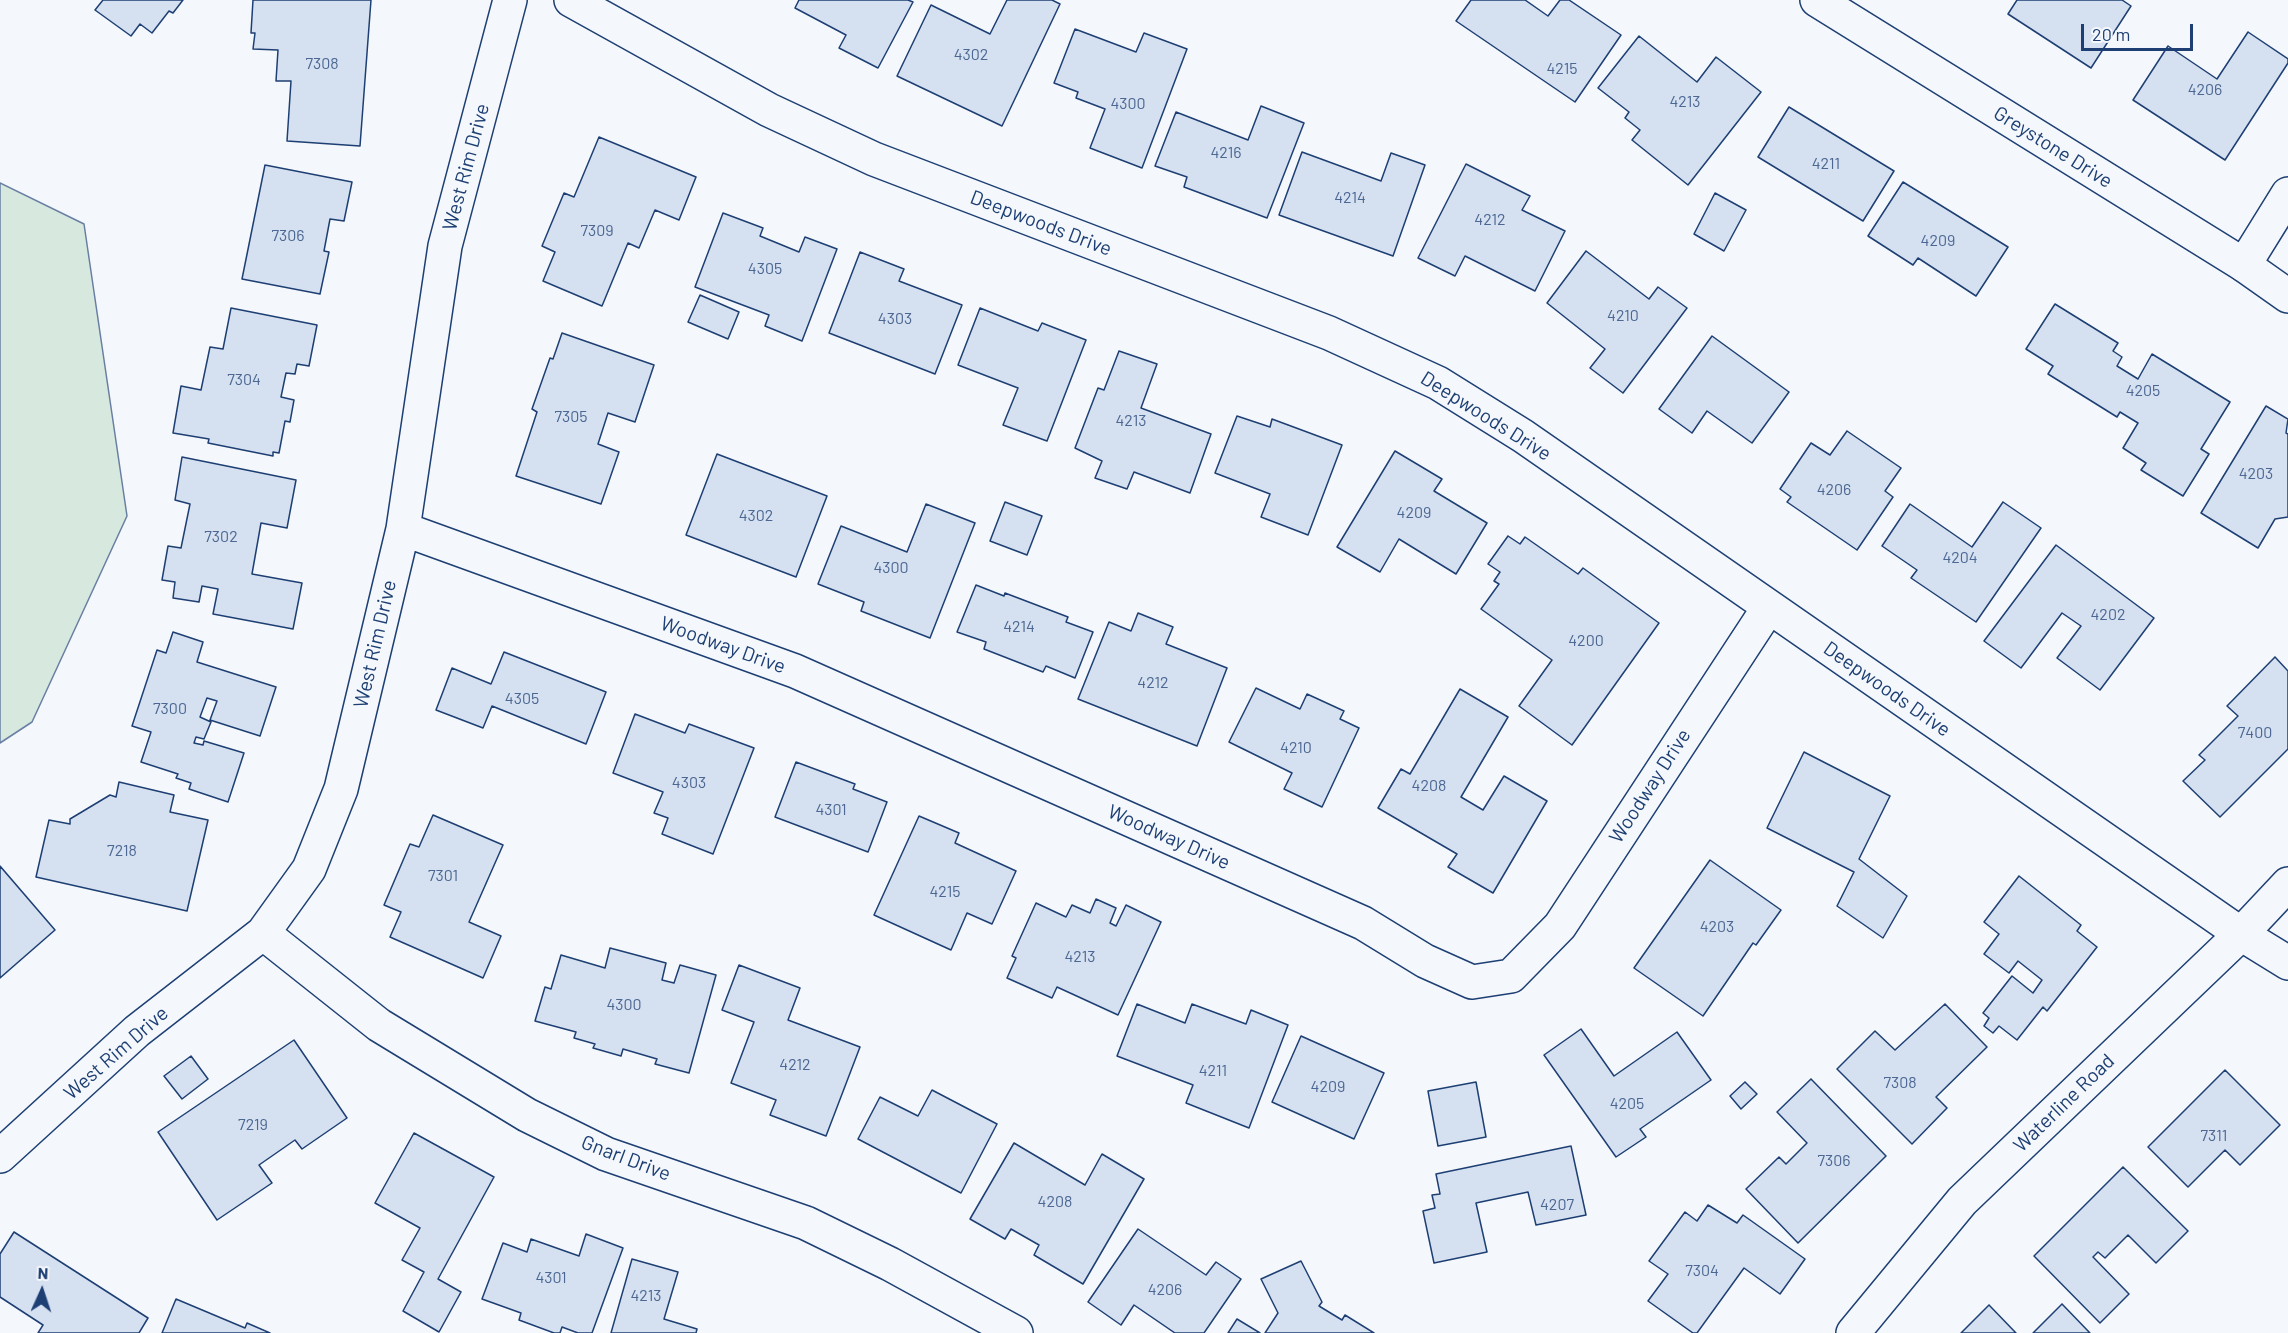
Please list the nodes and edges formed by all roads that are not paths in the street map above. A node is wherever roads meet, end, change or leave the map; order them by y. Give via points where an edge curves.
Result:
1 (510, 0) edge
2 (571, 0) edge
3 (1817, 0) edge
4 (2288, 194) edge
5 (2244, 265) junction
6 (2288, 296) edge
7 (402, 529) junction
8 (1768, 607) junction
9 (2288, 884) edge
10 (263, 933) junction
11 (2241, 934) junction
12 (2288, 963) edge
13 (0, 1156) edge
14 (1016, 1333) edge
15 (1853, 1333) edge

1 - 7 street, West Rim Drive via 445,246
2 - 8 street, Deepwoods Drive via 768,110 874,159 1329,333 1438,383 1523,436
3 - 5 street, Greystone Drive
4 - 5 street
5 - 6 street, Greystone Drive
7 - 8 street, Woodway Drive via 795,671 1363,923 1425,961 1472,982 1511,976 1560,926
7 - 10 street, West Rim Drive via 341,789 309,869
8 - 11 street, Deepwoods Drive
9 - 11 street, Waterline Road
10 - 13 street, West Rim Drive via 137,1031
10 - 14 street, Gnarl Drive via 379,1025 527,1115 606,1154 806,1223
11 - 12 street, Deepwoods Drive
11 - 15 street, Waterline Road via 1962,1201

